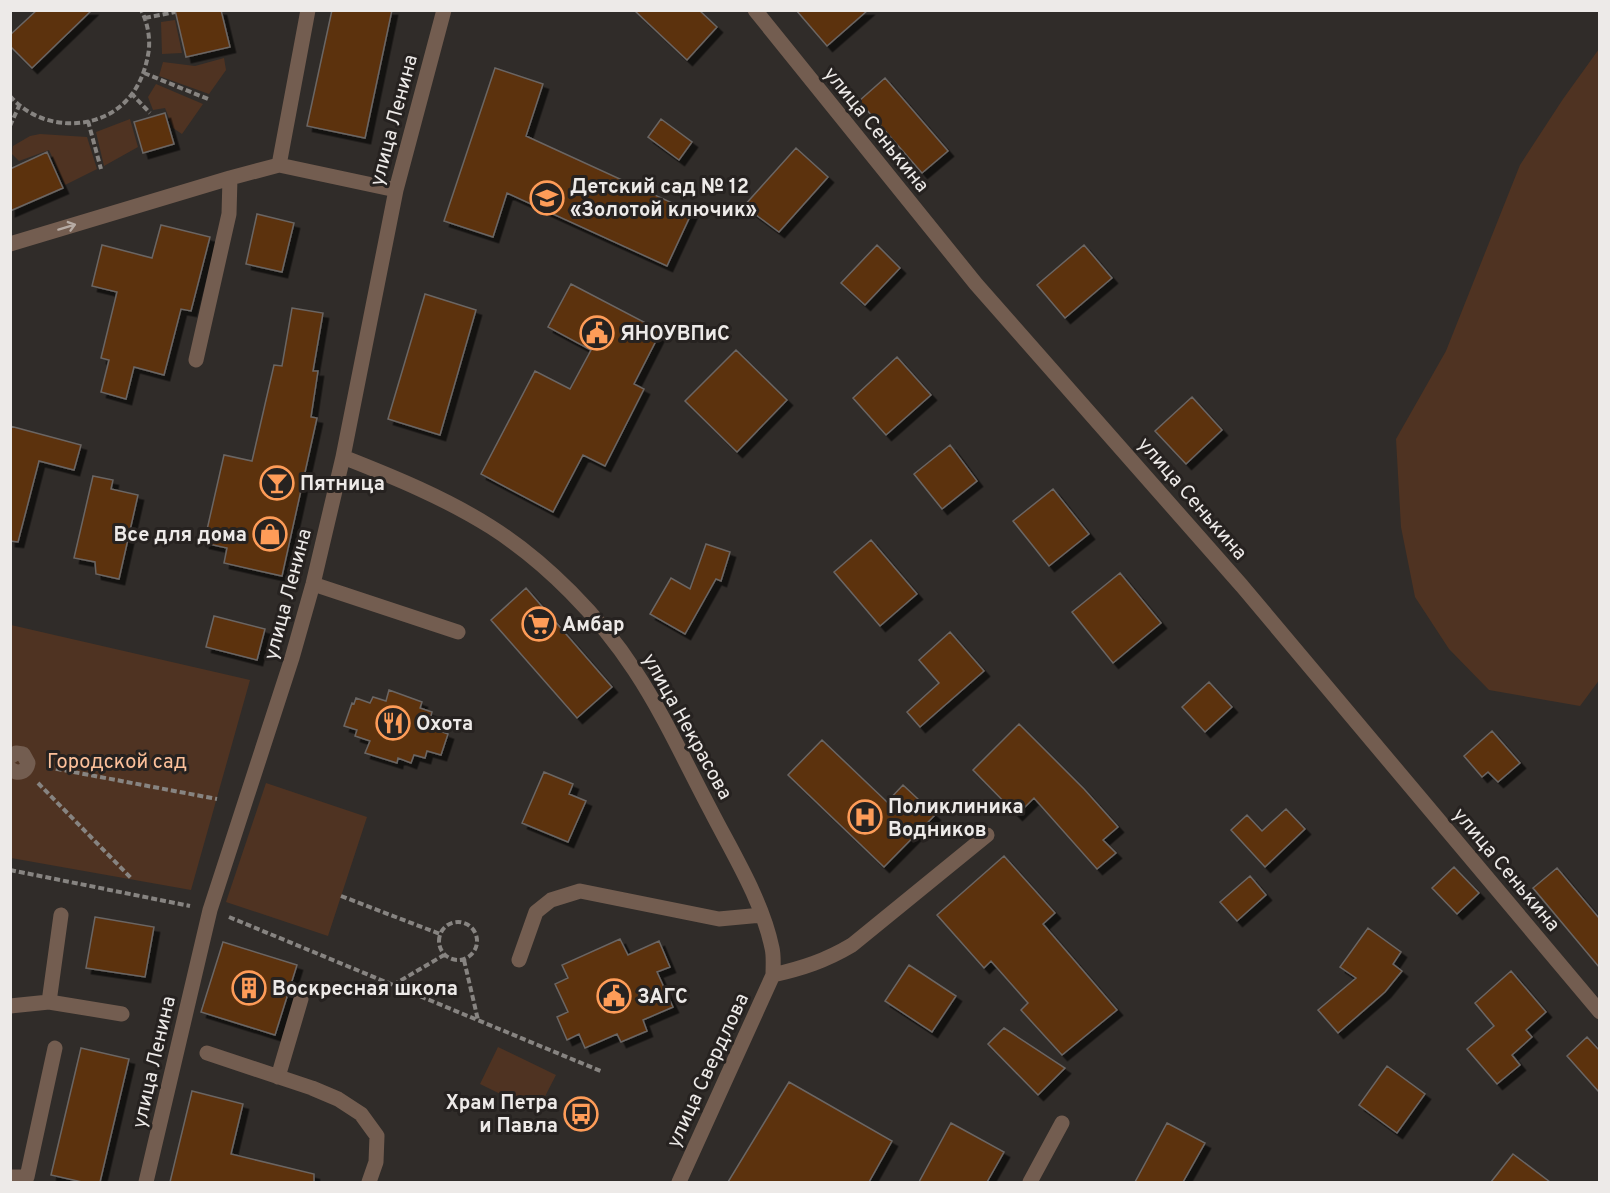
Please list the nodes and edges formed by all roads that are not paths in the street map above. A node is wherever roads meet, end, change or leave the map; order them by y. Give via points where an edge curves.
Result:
1 (308, 10) edge
2 (444, 10) edge
3 (755, 10) edge
4 (279, 165) junction
5 (230, 178) junction
6 (396, 190) junction
7 (10, 244) edge
8 (196, 360) dead end
9 (343, 456) junction
10 (313, 584) junction
11 (458, 632) dead end
12 (10, 757) edge
13 (21, 767) edge
14 (987, 835) dead end
15 (61, 915) dead end
16 (762, 915) junction
17 (519, 960) dead end
18 (773, 975) junction
19 (302, 999) dead end
20 (49, 1002) junction
21 (10, 1006) edge
22 (1599, 1012) edge
23 (122, 1014) dead end
24 (55, 1048) dead end
25 (207, 1053) dead end
26 (278, 1077) junction
27 (1062, 1123) dead end
28 (10, 1177) edge
29 (146, 1182) edge
30 (369, 1182) edge
31 (679, 1182) edge
32 (1030, 1182) edge

1 - 4 street
2 - 6 street, улица Ленина
3 - 22 street, улица Сенькина via 976,284 1242,586
4 - 5 street
4 - 6 street
7 -> 5 street
5 - 8 street via 230,214
6 - 9 street, улица Ленина
9 - 10 street, улица Ленина
9 - 16 street, улица Некрасова via 406,483 492,528 533,558 583,606 634,669 657,708
10 - 11 street
10 - 29 street, улица Ленина via 210,910
12 - 13 street via 23,754
14 - 18 street via 852,945 808,967
15 - 20 street
16 - 17 street via 719,920 580,891 551,900 536,912
16 - 18 street, улица Некрасова via 773,950
18 - 31 street, улица Свердлова
19 - 26 street
20 - 21 street
20 - 23 street
24 - 28 street via 27,1177
25 - 26 street
26 - 30 street via 338,1099 361,1114 377,1136 376,1162
27 - 32 street

